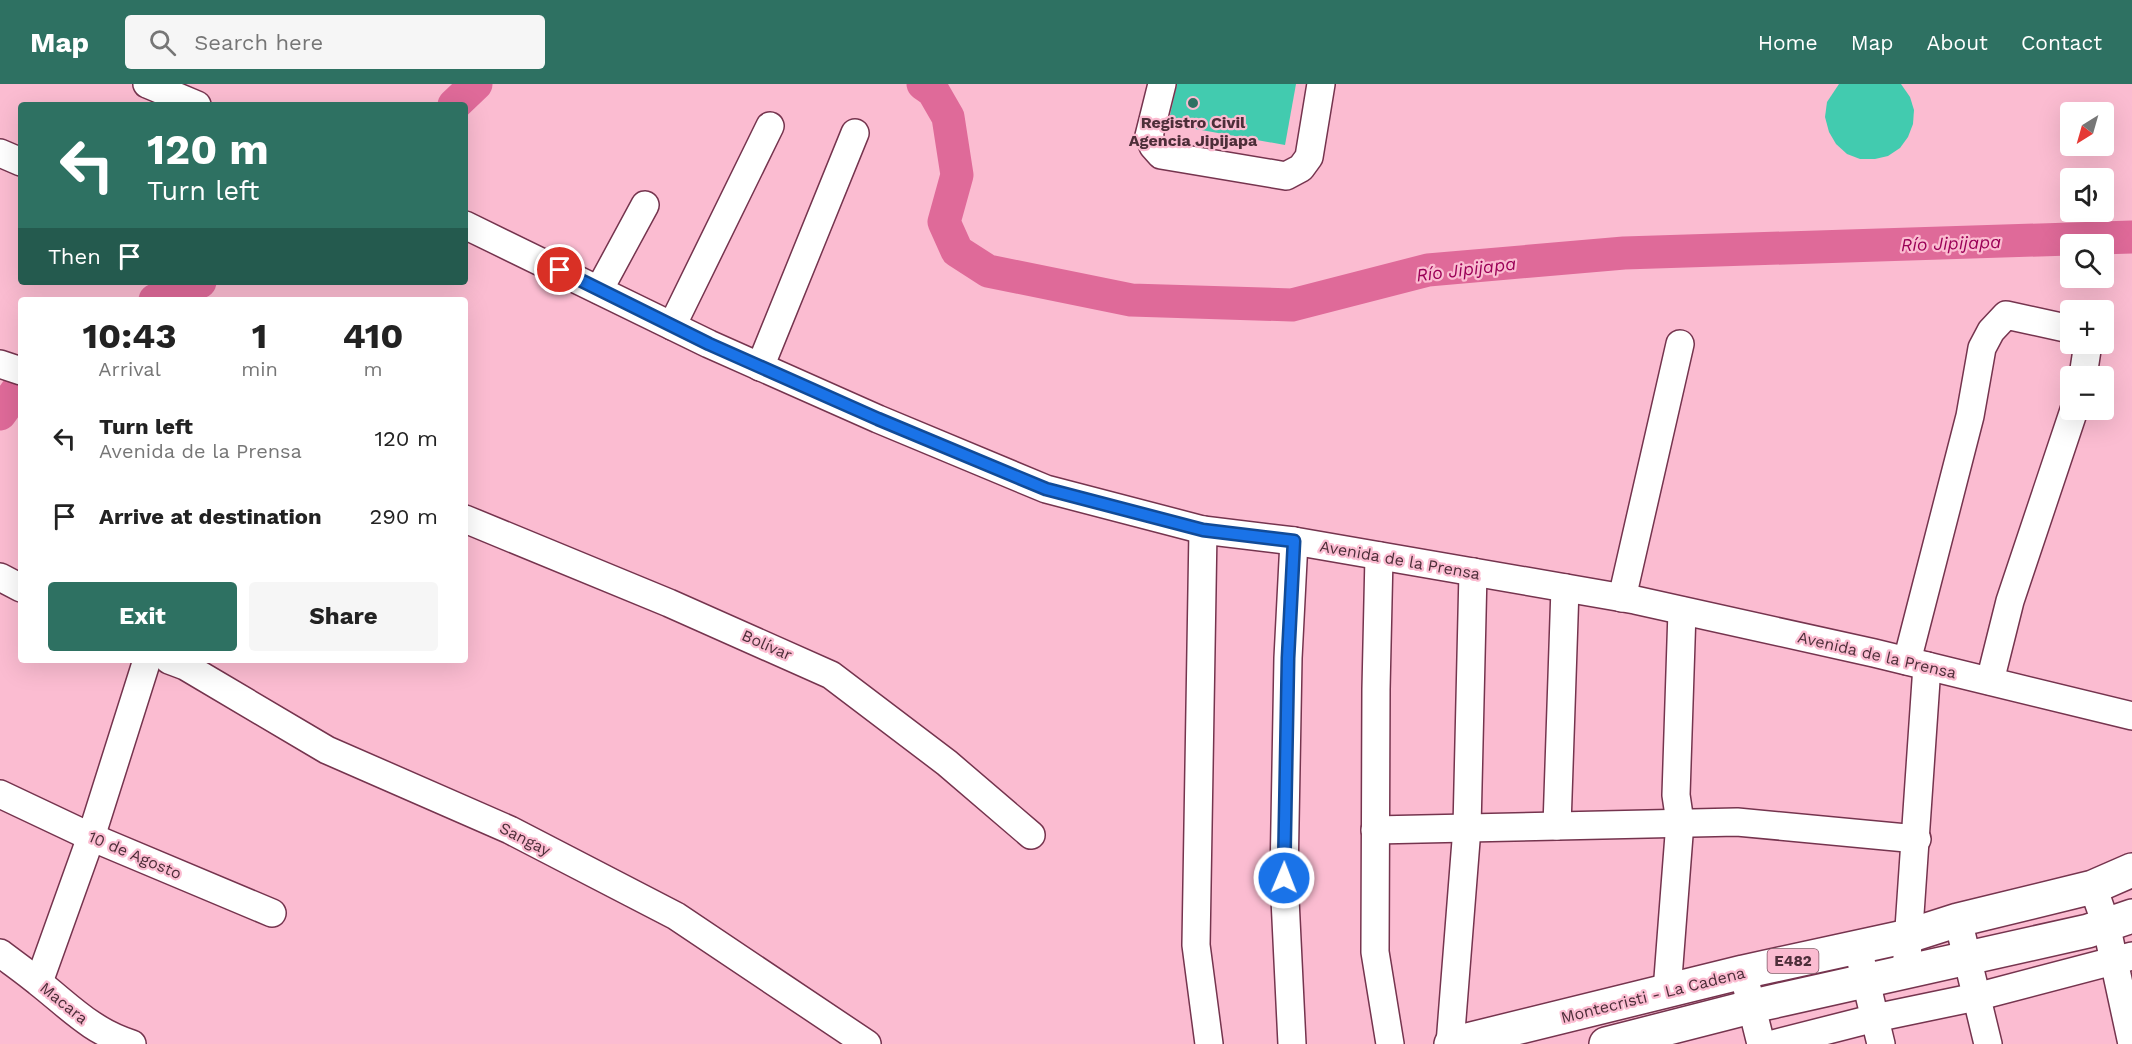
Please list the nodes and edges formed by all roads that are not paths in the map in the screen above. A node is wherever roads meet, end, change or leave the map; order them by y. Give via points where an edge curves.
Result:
1 (147, 84) edge
2 (1162, 84) edge
3 (1321, 84) edge
4 (189, 102) edge
5 (770, 126) dead end
6 (855, 133) dead end
7 (0, 153) edge
8 (18, 161) edge
9 (645, 205) dead end
10 (468, 226) edge
11 (599, 290) junction
12 (672, 326) junction
13 (2060, 327) edge
14 (1680, 344) dead end
15 (760, 367) junction
16 (2070, 420) edge
17 (468, 520) edge
18 (1203, 530) junction
19 (1294, 541) junction
20 (1379, 556) junction
21 (1473, 572) junction
22 (0, 578) edge
23 (18, 587) edge
24 (1564, 588) junction
25 (1622, 598) junction
26 (1682, 611) junction
27 (146, 663) edge
28 (182, 663) edge
29 (1917, 663) junction
30 (1990, 681) junction
31 (2132, 716) edge
32 (0, 794) edge
33 (1680, 822) junction
34 (1557, 826) junction
35 (1467, 828) junction
36 (1376, 830) junction
37 (1031, 836) dead end
38 (91, 837) junction
39 (1917, 839) junction
40 (2132, 870) edge
41 (2093, 887) junction
42 (272, 913) dead end
43 (1958, 920) junction
44 (2119, 920) edge
45 (1908, 936) junction
46 (1856, 947) junction
47 (0, 953) edge
48 (1966, 958) junction
49 (2123, 959) edge
50 (1743, 972) junction
51 (1906, 972) junction
52 (1867, 980) junction
53 (39, 982) junction
54 (1667, 991) junction
55 (1976, 997) junction
56 (1752, 1007) junction
57 (1878, 1031) edge
58 (132, 1044) edge
59 (867, 1044) edge
60 (1209, 1044) edge
61 (1292, 1044) edge
62 (1390, 1044) edge
63 (1451, 1044) edge
64 (1606, 1044) edge
65 (1761, 1044) edge
66 (1773, 1044) edge
67 (1988, 1044) edge
68 (2132, 1044) edge

1 - 4 street
2 - 3 street via 1149,136 1161,155 1286,176 1301,168 1309,157
5 - 12 street
6 - 15 street
7 - 8 street
9 - 11 street
10 - 11 street, Avenida de la Prensa
11 - 12 street, Avenida de la Prensa
12 - 15 street, Avenida de la Prensa
13 - 29 street via 2006,315 1982,348
14 - 25 street
15 - 18 street, Avenida de la Prensa via 1046,489
16 - 30 street via 2010,601
17 - 37 street, Bolívar via 831,675 946,763
18 - 19 street, Avenida de la Prensa
18 - 60 street via 1196,945
19 - 20 street, Avenida de la Prensa
19 - 61 street via 1284,878
20 - 21 street, Avenida de la Prensa
20 - 36 street
21 - 24 street, Avenida de la Prensa
21 - 35 street
22 - 23 street
24 - 25 street, Avenida de la Prensa
24 - 34 street
25 - 26 street, Avenida de la Prensa
26 - 29 street, Avenida de la Prensa
26 - 33 street via 1676,795
27 - 38 street
28 - 59 street, Sangay via 327,750 510,830 676,916
29 - 30 street, Avenida de la Prensa
29 - 39 street
30 - 31 street, Avenida de la Prensa
32 - 38 street, 10 de Agosto
33 - 34 street
33 - 39 street via 1737,822
33 - 54 street
34 - 35 street
35 - 36 street
35 - 63 street
36 - 62 street via 1375,951
38 - 42 street, 10 de Agosto
38 - 53 street
39 - 45 street
40 - 41 highway, Montecristi - La Cadena / E482
41 - 43 highway, Montecristi - La Cadena / E482
41 - 44 street
43 - 45 highway, Montecristi - La Cadena / E482
43 - 48 street
44 - 48 highway, E482 via 2088,931
44 - 49 street
45 - 46 highway, Montecristi - La Cadena / E482
45 - 51 street
46 - 50 highway, Montecristi - La Cadena / E482
46 - 52 street
47 - 53 street, Macara
48 - 51 highway, E482
48 - 55 street
49 - 55 street
49 - 68 street
50 - 54 highway, Montecristi - La Cadena / E482
50 - 56 street
51 - 52 highway, E482
52 - 56 highway, E482
52 - 57 street
53 - 58 street, Macara via 76,1016 112,1038
54 - 63 highway, Montecristi - La Cadena / E482
55 - 57 street
55 - 67 street
56 - 64 highway, E482
56 - 65 street
57 - 66 street

